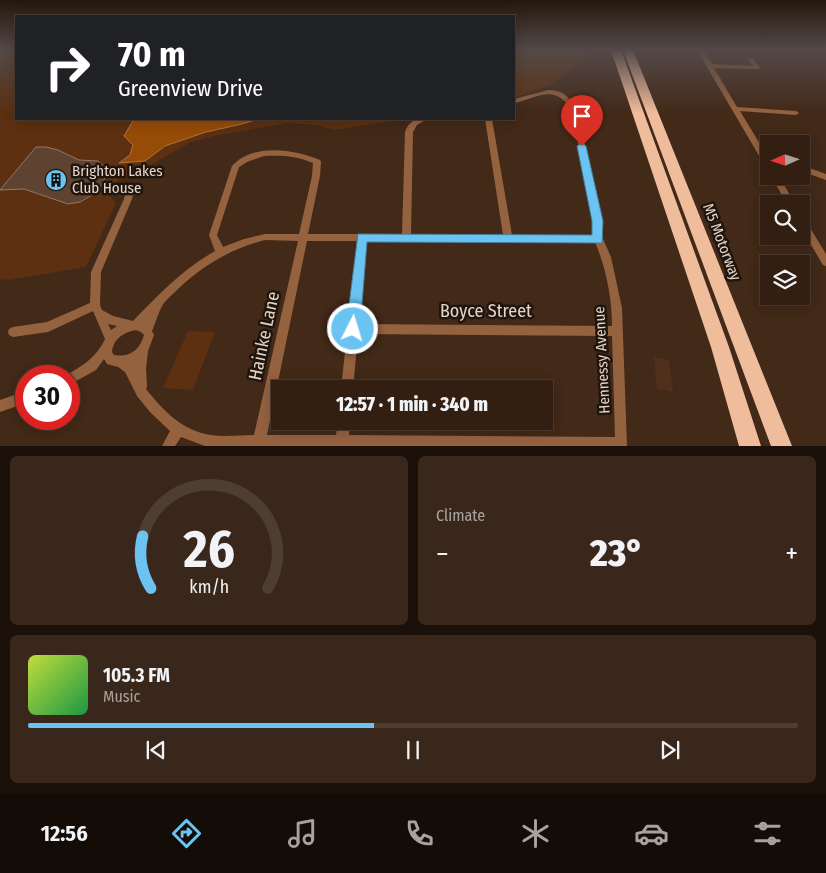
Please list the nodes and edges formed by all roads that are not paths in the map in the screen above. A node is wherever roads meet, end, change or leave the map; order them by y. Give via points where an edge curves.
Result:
1 (623, 71) edge
2 (636, 71) edge
3 (712, 71) edge
4 (515, 101) edge
5 (735, 109) junction
6 (796, 113) dead end
7 (420, 120) edge
8 (489, 120) edge
9 (760, 150) edge
10 (810, 171) edge
11 (826, 177) edge
12 (125, 189) dead end
13 (810, 235) edge
14 (304, 236) junction
15 (362, 237) junction
16 (406, 237) junction
17 (508, 238) junction
18 (598, 240) junction
19 (220, 252) junction
20 (826, 262) edge
21 (160, 300) junction
22 (98, 309) junction
23 (134, 325) junction
24 (353, 329) junction
25 (148, 331) junction
26 (618, 331) junction
27 (13, 332) dead end
28 (108, 344) junction
29 (143, 350) junction
30 (116, 361) junction
31 (92, 366) junction
32 (80, 373) edge
33 (348, 380) edge
34 (141, 392) junction
35 (15, 401) edge
36 (0, 407) edge
37 (178, 430) junction
38 (343, 430) edge
39 (342, 441) junction
40 (259, 442) junction
41 (452, 443) edge
42 (539, 444) edge
43 (621, 444) edge
44 (168, 446) edge
45 (750, 446) edge
46 (782, 446) edge

1 - 45 highway via 720,347
2 - 46 highway, M5 Motorway
3 - 5 street
4 - 18 street, Hennessy Avenue via 554,91 568,98 574,110 598,221
5 - 6 street
5 - 9 street
7 - 16 street via 409,132
8 - 17 street
10 - 11 street
12 - 22 street via 128,199 96,272
13 - 20 street
14 - 15 street
14 - 19 street via 264,237
14 - 19 street, Hainke Lane via 317,162 296,154 262,156 244,160 233,169 213,235
14 - 40 street, Hainke Lane
15 - 16 street
15 - 24 street
16 - 17 street
17 - 18 street
18 - 26 street, Hennessy Avenue via 606,257 617,308
19 - 21 street via 187,274
21 - 23 street
21 - 25 street
22 - 23 street via 111,320
22 - 27 street via 48,327
22 - 28 street
23 - 25 street
23 - 28 street via 120,330
24 - 26 street, Boyce Street
24 - 33 street
25 - 29 street
26 - 43 street, Hennessy Avenue
28 - 30 street via 108,357
28 - 31 street
29 - 30 street via 133,358
29 - 34 street
30 - 31 street
30 - 34 street via 129,368
31 - 32 street
34 - 37 street
35 - 36 street
37 - 40 street via 210,440
37 - 44 street
38 - 39 street
39 - 40 street
39 - 41 street
41 - 42 street
42 - 43 street

